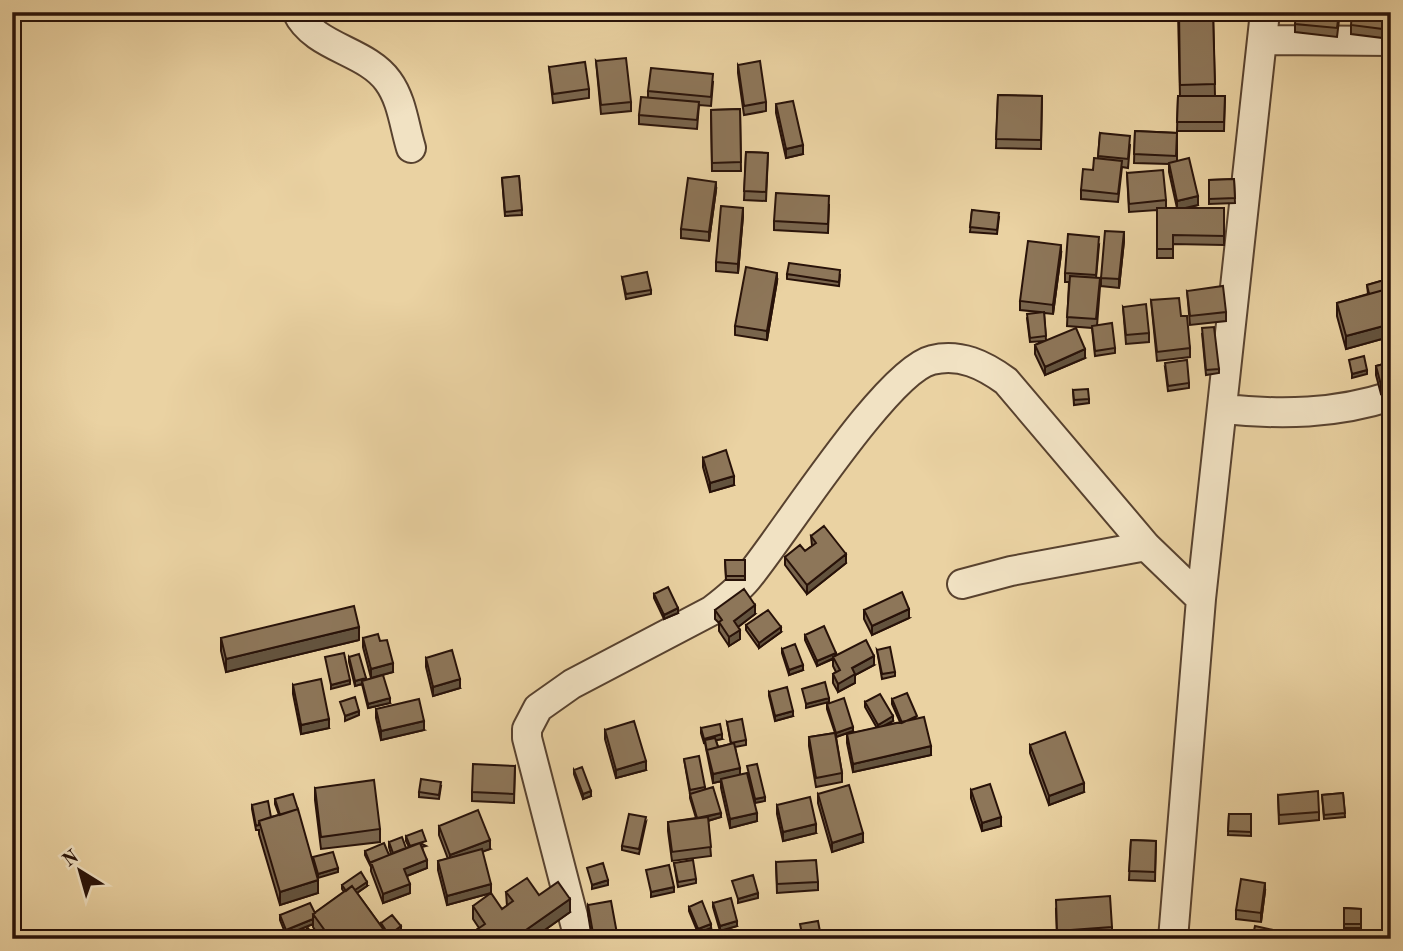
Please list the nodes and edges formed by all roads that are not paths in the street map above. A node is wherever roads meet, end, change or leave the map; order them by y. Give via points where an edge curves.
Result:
1 (297, 12) edge
2 (1265, 26) edge
3 (1391, 41) edge
4 (411, 148) dead end
5 (1391, 396) edge
6 (1224, 409) junction
7 (1146, 546) junction
8 (962, 584) dead end
9 (1201, 599) junction
10 (579, 939) edge
11 (1172, 939) edge

1 - 4 street via 318,35 366,60 386,78 398,97
2 - 3 street
2 - 6 street
5 - 6 street via 1320,412
6 - 9 street
7 - 8 street via 1011,570
7 - 9 street
7 - 10 street via 1006,381 982,364 956,358 931,360 911,369 861,426 729,598 572,684 538,708 530,720 527,738
9 - 11 street

